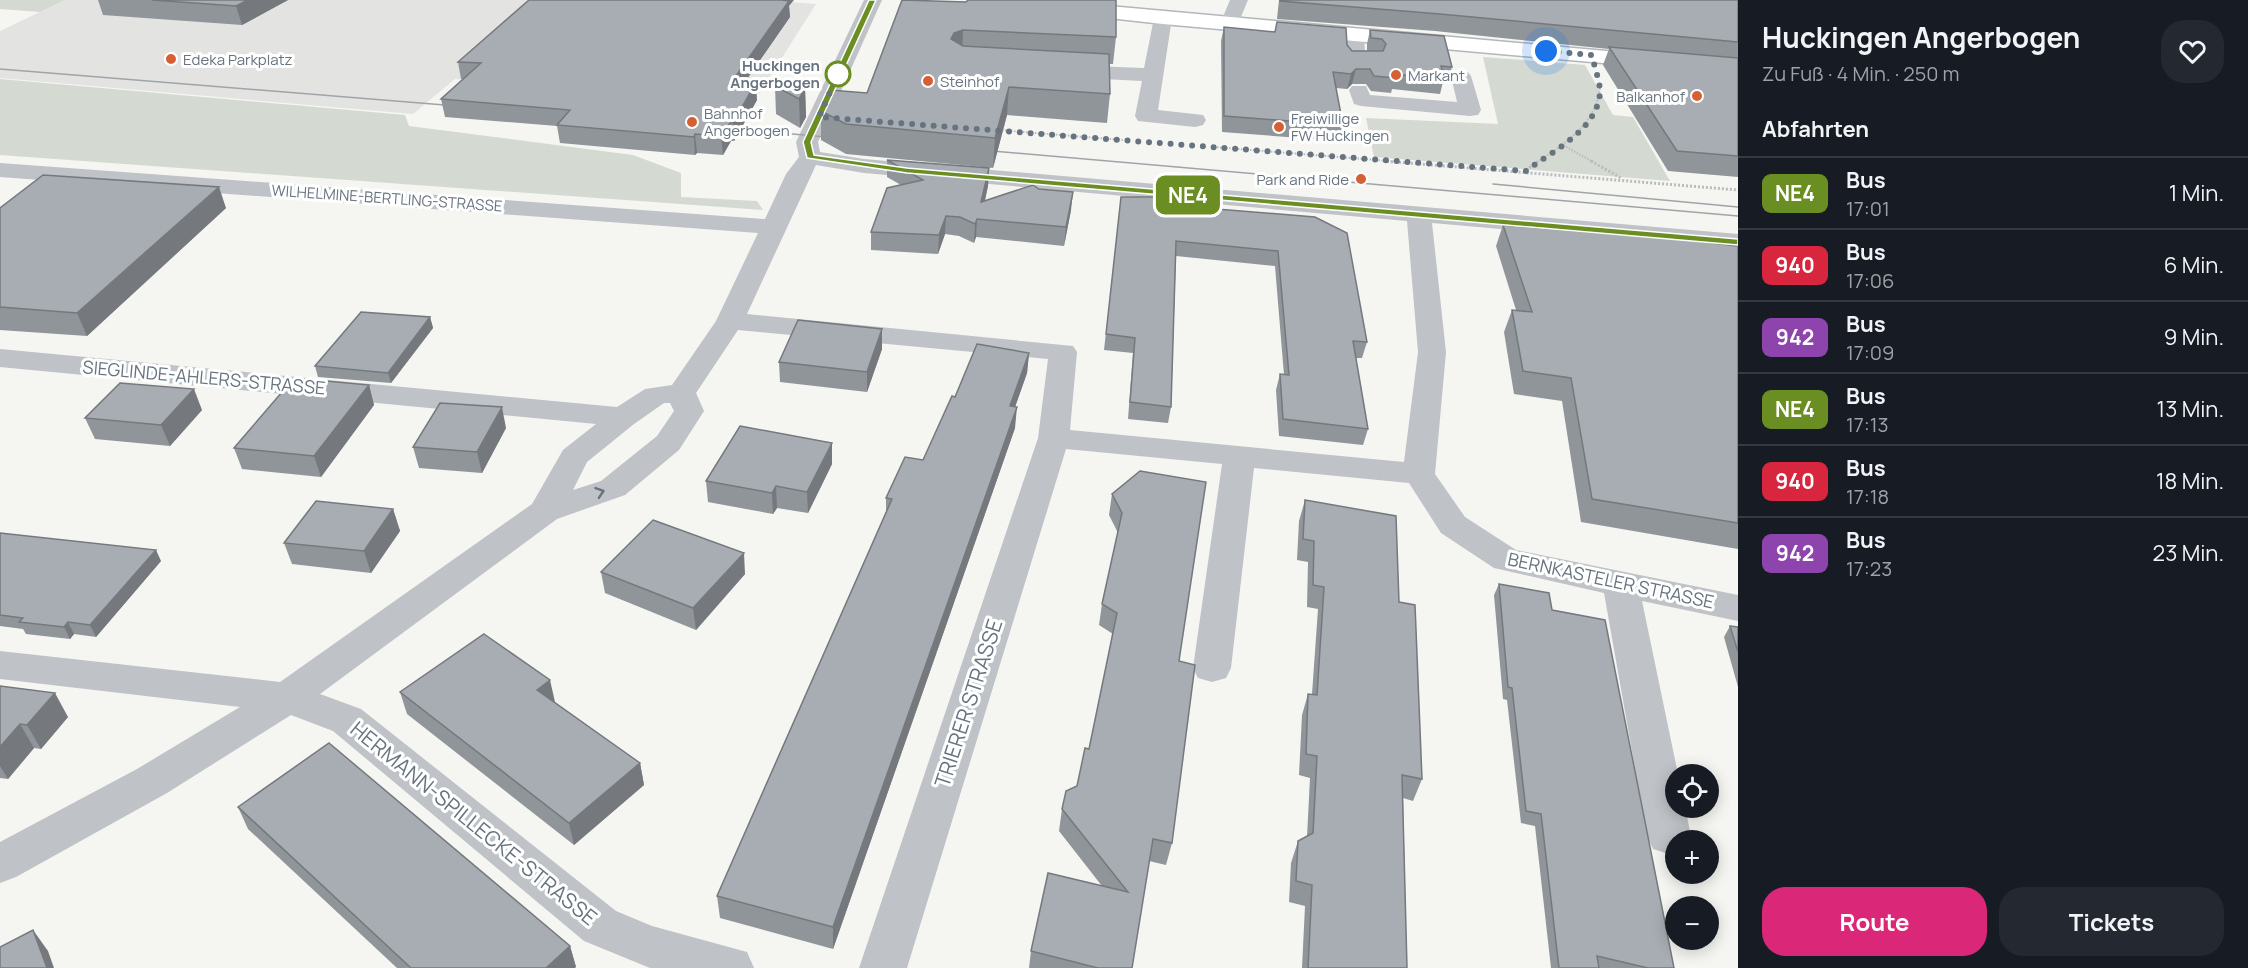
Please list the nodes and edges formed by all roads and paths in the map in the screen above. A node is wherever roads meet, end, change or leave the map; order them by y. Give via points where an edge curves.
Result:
1 (873, 0) edge
2 (991, 0) edge
3 (1238, 8) edge
4 (1163, 18) junction
5 (1354, 34) junction
6 (1453, 44) junction
7 (1592, 55) junction
8 (1738, 69) edge
9 (1046, 70) edge
10 (1153, 75) junction
11 (1195, 120) dead end
12 (995, 130) edge
13 (1125, 140) dead end
14 (1561, 144) junction
15 (1208, 146) dead end
16 (810, 157) junction
17 (0, 170) edge
18 (1526, 171) junction
19 (1624, 180) junction
20 (1738, 190) edge
21 (1419, 216) junction
22 (774, 227) junction
23 (1738, 242) edge
24 (730, 321) junction
25 (0, 358) edge
26 (681, 393) junction
27 (623, 417) junction
28 (1054, 438) junction
29 (1239, 456) junction
30 (1419, 474) junction
31 (545, 511) junction
32 (1621, 584) junction
33 (1738, 608) edge
34 (0, 665) edge
35 (1212, 668) dead end
36 (287, 698) junction
37 (1669, 830) edge
38 (0, 864) edge
39 (730, 968) edge
40 (883, 968) edge

1 - 16 street via 807,142
2 - 4 main road
3 - 4 main road
3 - 5 main road
4 - 10 street
5 - 6 main road
5 - 6 street via 1362,69 1361,100 1470,110 1452,72
6 - 7 main road
7 - 8 main road
7 - 14 path via 1600,91 1596,109 1583,129
9 - 10 street
10 - 11 street via 1146,116
12 - 13 path
14 - 18 path
14 - 19 path
15 - 18 path
16 - 21 street via 864,166
16 - 22 street
17 - 22 street, WILHELMINE-BERTLING-STRASSE
18 - 19 path
19 - 20 path
21 - 23 street
21 - 30 street via 1431,352
22 - 24 street
24 - 26 street
24 - 28 street, TRIERER STRASSE via 1063,352
25 - 27 street, SIEGLINDE-AHLERS-STRASSE
26 - 27 street via 656,395
31 -> 26 street via 612,488 668,443 689,411
27 - 31 street via 574,457
28 - 29 street
28 - 40 street, TRIERER STRASSE
29 - 30 street
29 - 35 street
30 - 32 street, BERNKASTELER STRASSE via 1454,525 1506,560
31 - 36 street
32 - 33 street, BERNKASTELER STRASSE
32 - 37 street
34 - 36 street
36 - 38 street via 152,781
36 - 39 street, HERMANN-SPILLECKE-STRASSE via 347,720 600,926 648,946

